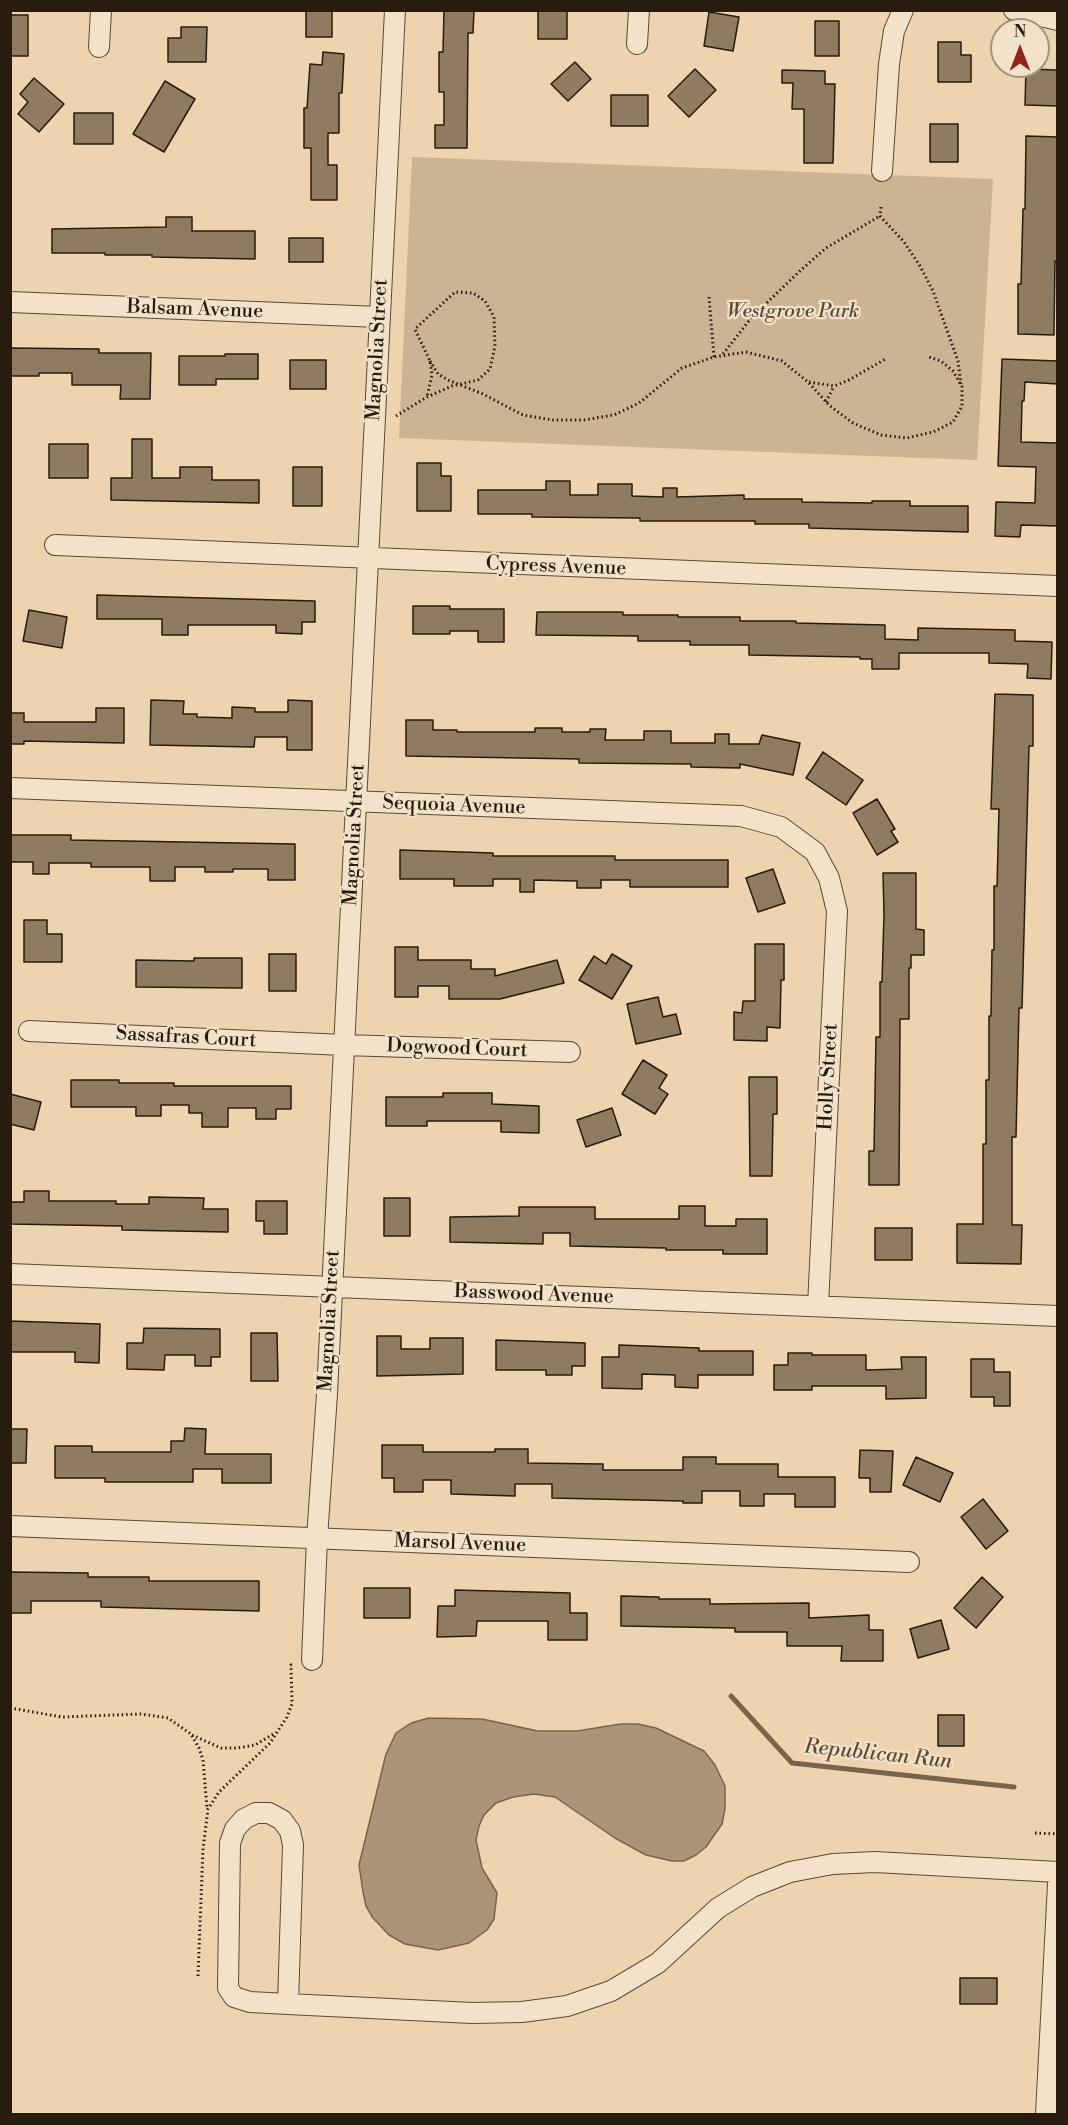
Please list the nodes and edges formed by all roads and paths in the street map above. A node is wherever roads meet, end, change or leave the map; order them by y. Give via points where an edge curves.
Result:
1 (101, 10) edge
2 (394, 10) edge
3 (639, 10) edge
4 (903, 10) edge
5 (1014, 10) edge
6 (1058, 20) edge
7 (638, 44) dead end
8 (99, 47) dead end
9 (882, 171) dead end
10 (881, 207) dead end
11 (880, 216) junction
12 (709, 297) dead end
13 (10, 302) edge
14 (379, 317) junction
15 (722, 356) junction
16 (714, 357) junction
17 (929, 357) dead end
18 (887, 358) dead end
19 (430, 362) junction
20 (808, 382) junction
21 (461, 384) junction
22 (834, 386) junction
23 (962, 387) junction
24 (427, 397) junction
25 (826, 402) junction
26 (396, 416) dead end
27 (55, 545) dead end
28 (368, 559) junction
29 (1058, 586) edge
30 (10, 788) edge
31 (357, 801) junction
32 (815, 852) joint
33 (29, 1031) dead end
34 (344, 1045) junction
35 (570, 1052) dead end
36 (10, 1274) edge
37 (332, 1287) junction
38 (818, 1306) junction
39 (1058, 1316) edge
40 (10, 1526) edge
41 (317, 1538) junction
42 (909, 1562) dead end
43 (312, 1660) dead end
44 (10, 1708) edge
45 (277, 1732) dead end
46 (191, 1734) junction
47 (208, 1812) dead end
48 (1035, 1833) dead end
49 (1058, 1834) edge
50 (1058, 1872) edge
51 (1058, 1884) edge
52 (288, 2004) junction
53 (1046, 2115) edge

1 - 8 street
2 - 14 street, Magnolia Street
3 - 7 street
4 - 9 street via 894,31 889,64
5 - 6 street
10 - 11 path
11 - 15 path via 802,268 752,317
11 - 23 path via 920,266 933,291 958,362
12 - 16 path
13 - 14 street, Balsam Avenue
14 - 28 street, Magnolia Street
15 - 16 path
15 - 20 path via 746,352 782,362
16 - 21 path via 682,368 639,403 614,415 584,420 523,415
17 - 23 path via 953,371
18 - 22 path
19 - 21 path via 438,374
19 - 21 path via 415,329 455,292 473,293 484,301 494,317 495,346 490,369 478,380
19 - 24 path via 432,375
20 - 22 path
20 - 25 path
21 - 24 path
22 - 25 path
23 - 25 path via 962,406 953,422 907,438 880,435 853,423
24 - 26 path
27 - 28 street, Cypress Avenue
28 - 29 street, Cypress Avenue
28 - 31 street, Magnolia Street
30 - 31 street, Sequoia Avenue
31 - 32 street, Sequoia Avenue via 741,816 781,827
31 - 34 street, Magnolia Street
32 - 38 street, Holly Street via 829,878 837,911
33 - 34 street, Sassafras Court
34 - 35 street, Dogwood Court
34 - 37 street, Magnolia Street
36 - 37 street, Basswood Avenue
37 - 38 street, Basswood Avenue
37 - 41 street, Magnolia Street
38 - 39 street, Basswood Avenue
40 - 41 street, Marsol Avenue
41 - 42 street, Marsol Avenue
41 - 43 street, Magnolia Street
44 - 46 path via 62,1717 154,1715 168,1718
45 - 46 path via 255,1745 237,1749 222,1748
46 - 47 path via 203,1760
48 - 49 path
50 - 52 street via 875,1862 833,1863 790,1872 752,1887 718,1908 658,1963 611,1991 567,2006 472,2013
51 - 53 street
52 - 52 street via 250,2002 234,1997 228,1988 230,1843 235,1829 256,1813 269,1813 282,1820 293,1845

